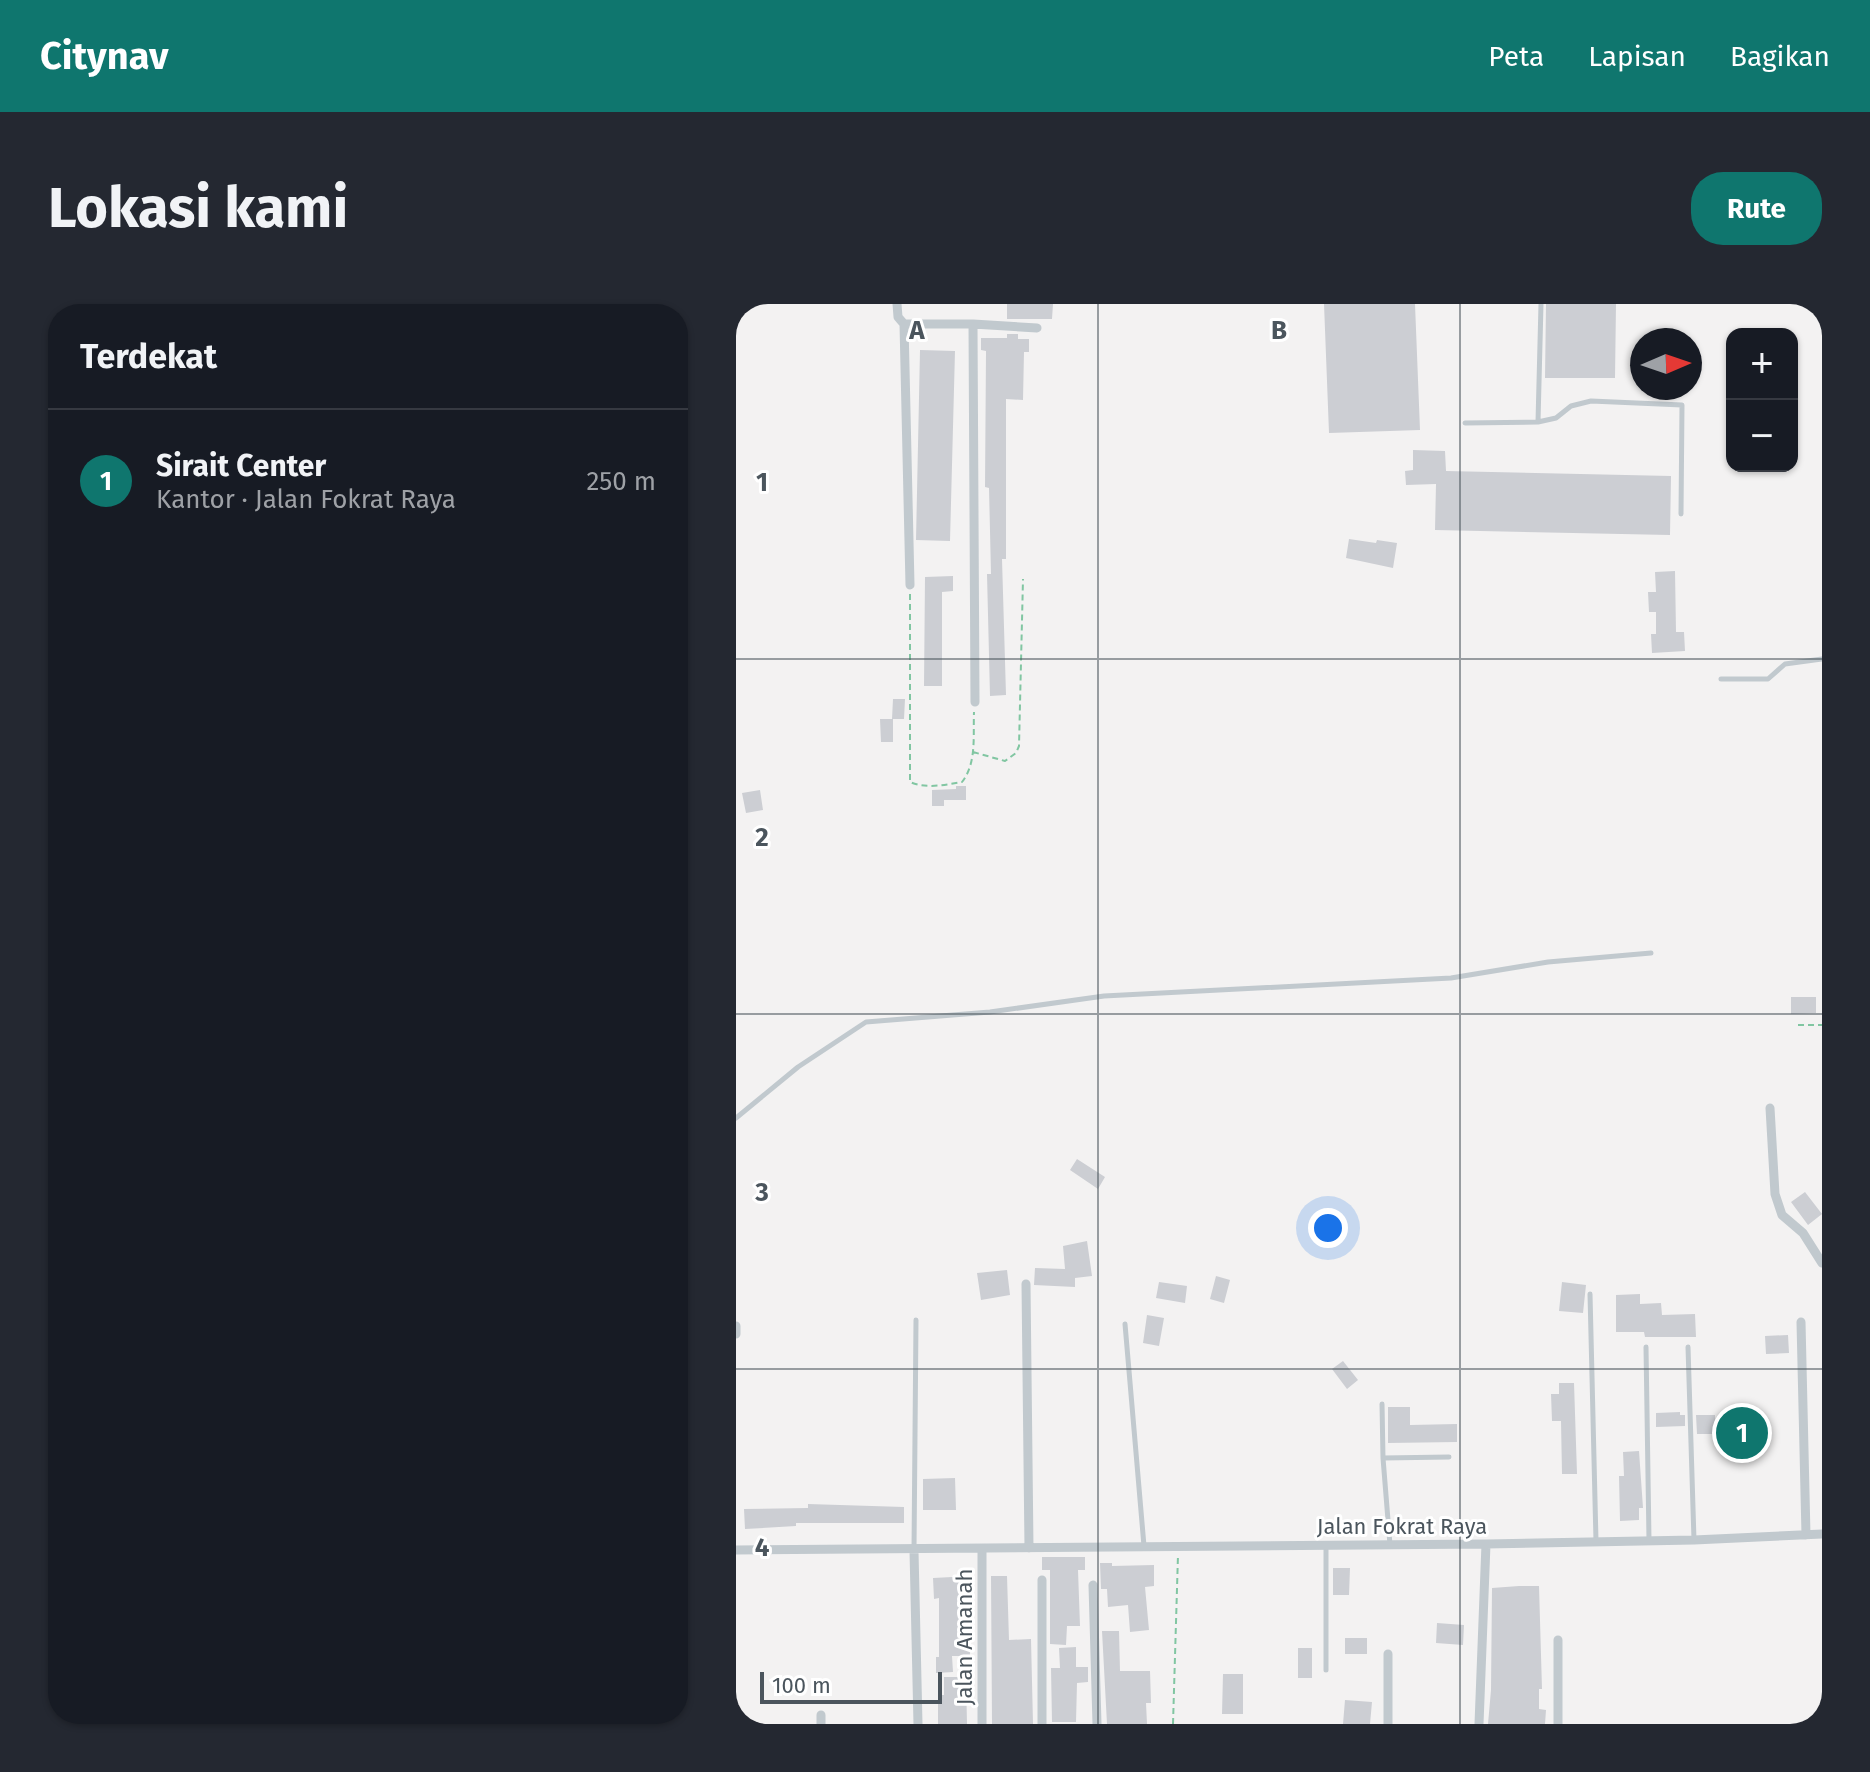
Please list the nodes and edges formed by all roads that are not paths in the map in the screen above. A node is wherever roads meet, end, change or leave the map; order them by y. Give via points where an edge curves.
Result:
1 (739, 304) edge
2 (897, 304) edge
3 (1541, 304) edge
4 (736, 311) edge
5 (904, 324) junction
6 (973, 324) junction
7 (1037, 328) dead end
8 (1538, 422) junction
9 (1465, 423) dead end
10 (1681, 514) dead end
11 (910, 585) road end
12 (1822, 659) edge
13 (1721, 679) dead end
14 (975, 702) road end
15 (1651, 953) dead end
16 (1770, 1108) dead end
17 (736, 1118) edge
18 (1822, 1263) edge
19 (1026, 1284) dead end
20 (1590, 1294) dead end
21 (916, 1320) dead end
22 (1801, 1322) dead end
23 (1125, 1324) dead end
24 (736, 1326) edge
25 (736, 1334) edge
26 (1646, 1347) dead end
27 (1688, 1347) dead end
28 (1382, 1404) dead end
29 (1449, 1457) dead end
30 (1383, 1458) junction
31 (1822, 1534) edge
32 (1806, 1535) junction
33 (1694, 1540) junction
34 (1649, 1541) junction
35 (1596, 1542) junction
36 (1326, 1544) junction
37 (1486, 1544) junction
38 (1390, 1545) junction
39 (1145, 1547) junction
40 (1029, 1548) junction
41 (982, 1549) junction
42 (736, 1550) edge
43 (914, 1551) junction
44 (1042, 1580) dead end
45 (1093, 1585) dead end
46 (1558, 1640) dead end
47 (1388, 1654) dead end
48 (1326, 1670) dead end
49 (918, 1724) edge
50 (982, 1724) edge
51 (1042, 1724) edge
52 (1097, 1724) edge
53 (1388, 1724) edge
54 (1479, 1724) edge
55 (1558, 1724) edge

1 - 4 lane
2 - 5 street
3 - 8 lane
5 - 6 street
5 - 11 street
6 - 7 street
6 - 14 street
8 - 9 lane
8 - 10 lane via 1591,401 1682,405
12 - 13 lane via 1785,664 1768,679
15 - 17 lane via 1451,978 1104,996 866,1022 798,1067
16 - 18 street via 1775,1194 1782,1215 1803,1233
19 - 40 street
20 - 35 lane
21 - 43 lane
22 - 32 street
23 - 39 lane
24 - 25 street
26 - 34 lane
27 - 33 lane
28 - 30 lane
29 - 30 lane
30 - 38 lane
31 - 32 street, Jalan Fokrat Raya
32 - 33 street, Jalan Fokrat Raya
33 - 34 street, Jalan Fokrat Raya
34 - 35 street, Jalan Fokrat Raya
35 - 37 street, Jalan Fokrat Raya
36 - 38 street, Jalan Fokrat Raya
36 - 39 street, Jalan Fokrat Raya
36 - 48 lane
37 - 38 street, Jalan Fokrat Raya
37 - 54 street
39 - 40 street, Jalan Fokrat Raya
40 - 41 street, Jalan Fokrat Raya
41 - 43 street, Jalan Fokrat Raya
41 - 50 street, Jalan Amanah
42 - 43 street, Jalan Fokrat Raya
43 - 49 street
44 - 51 street
45 - 52 street
46 - 55 street
47 - 53 street

